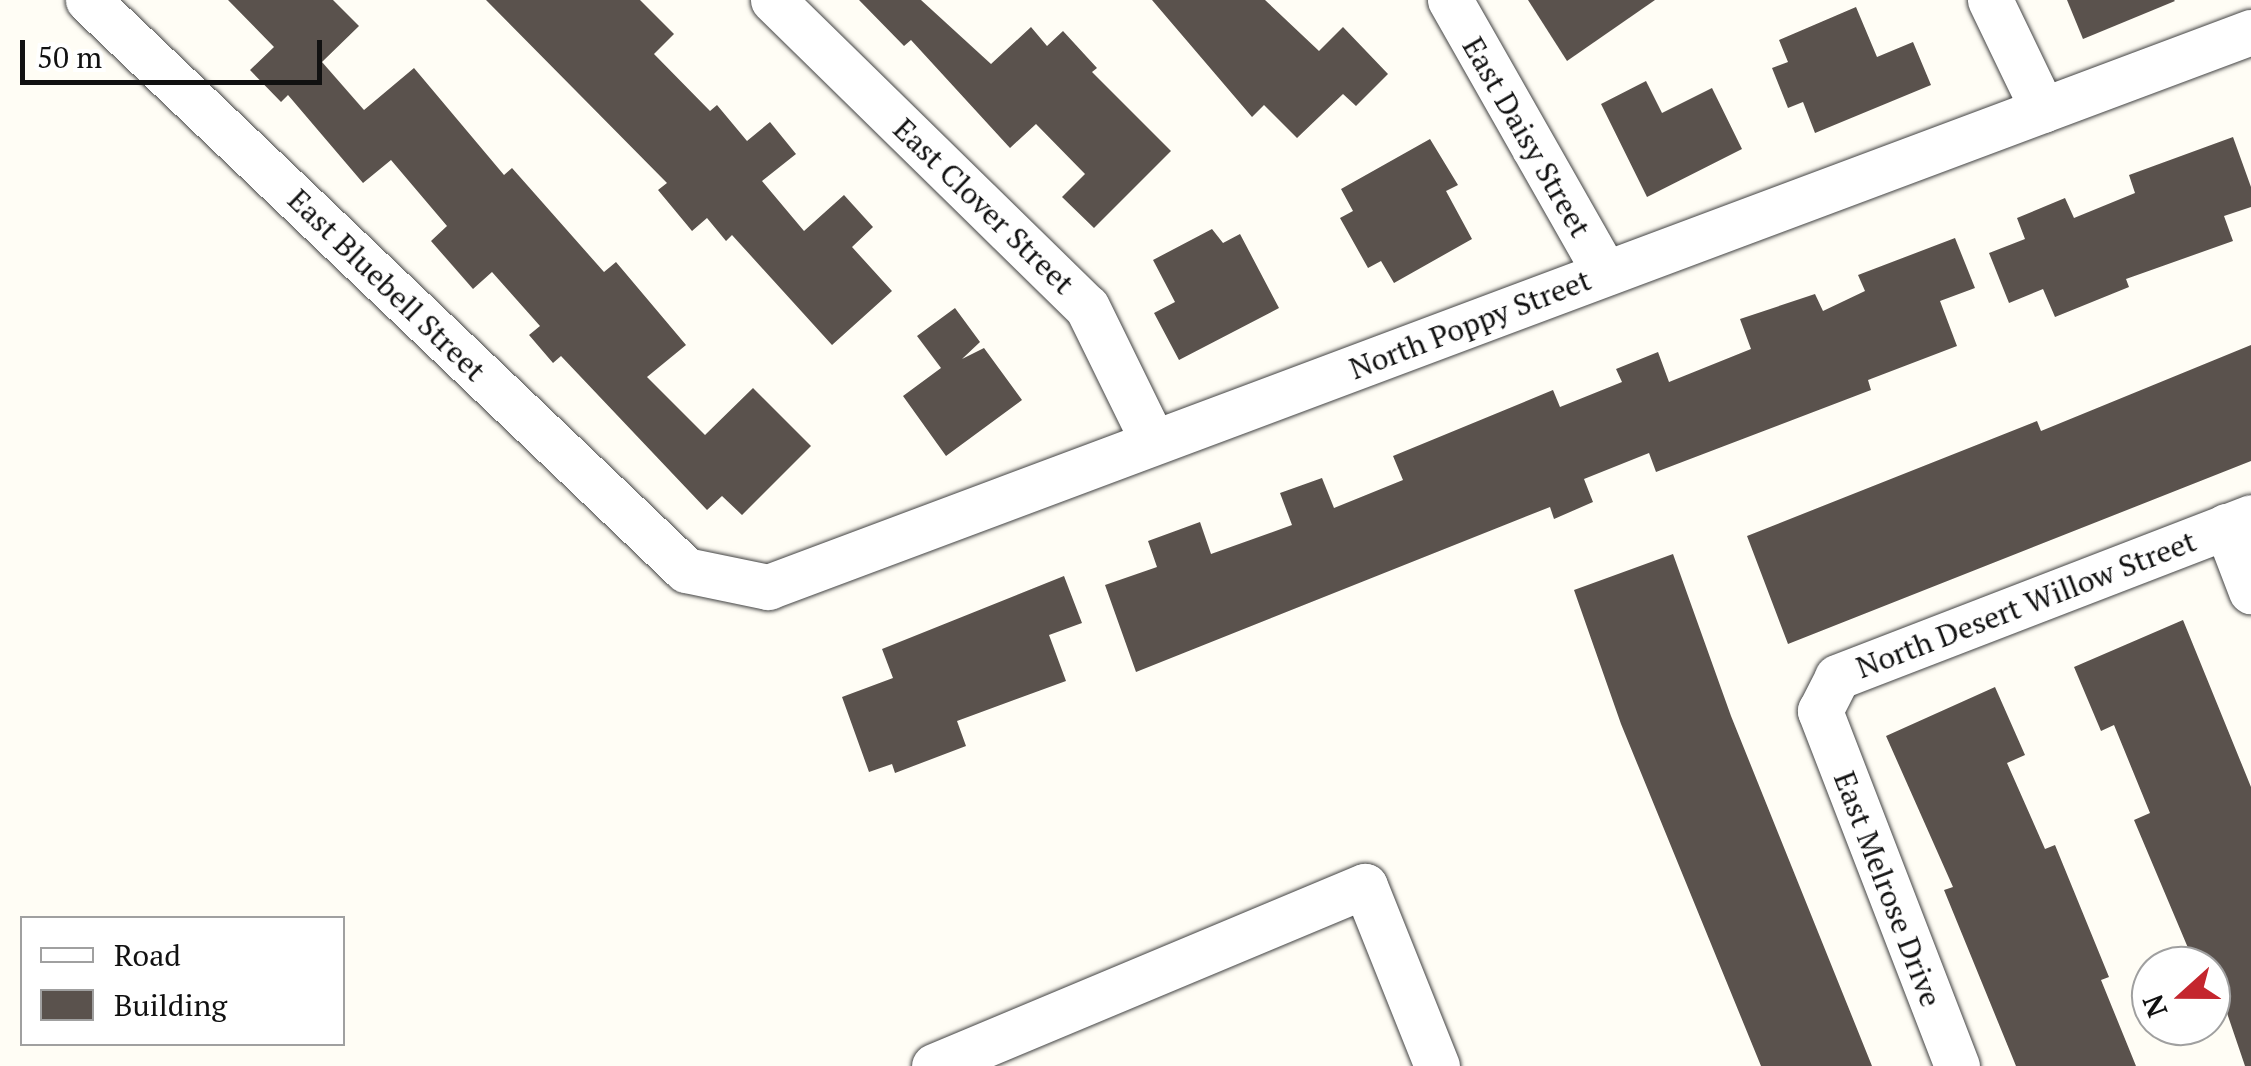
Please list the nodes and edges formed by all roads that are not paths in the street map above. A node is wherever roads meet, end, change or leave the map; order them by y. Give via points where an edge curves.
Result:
1 (88, 0) edge
2 (773, 0) edge
3 (1450, 0) edge
4 (1990, 0) edge
5 (2251, 32) edge
6 (2043, 110) junction
7 (1605, 273) junction
8 (1154, 442) junction
9 (2238, 521) edge
10 (686, 570) joint
11 (2251, 591) edge
12 (1820, 711) joint
13 (934, 1066) edge
14 (1437, 1066) edge
15 (1957, 1066) edge

1 - 10 street, East Bluebell Street
2 - 8 street, East Clover Street via 1087,307
3 - 7 street, East Daisy Street
4 - 6 street
5 - 6 street, North Poppy Street
6 - 7 street, North Poppy Street
7 - 8 street, North Poppy Street
8 - 10 street, North Poppy Street via 768,586
9 - 11 street
9 - 12 street, North Desert Willow Street via 1837,677
12 - 15 street, East Melrose Drive
13 - 14 street via 1365,886

